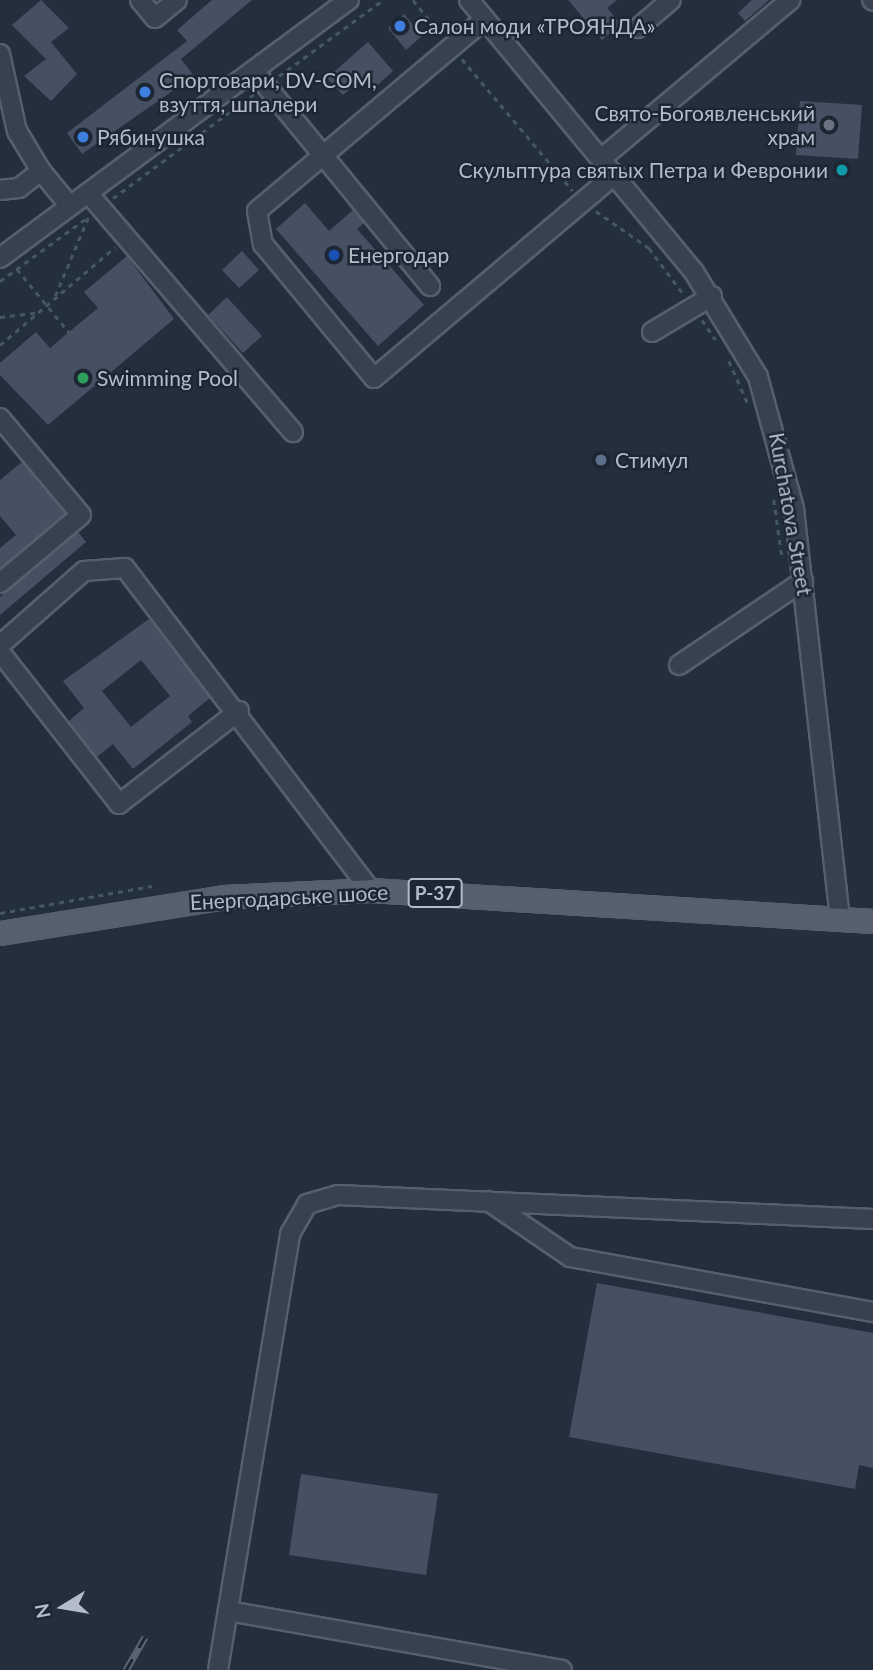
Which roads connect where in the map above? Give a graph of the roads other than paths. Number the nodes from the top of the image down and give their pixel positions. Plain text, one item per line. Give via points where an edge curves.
1 (140, 0) edge
2 (177, 0) edge
3 (349, 0) edge
4 (470, 0) edge
5 (671, 0) edge
6 (790, 0) edge
7 (485, 19) junction
8 (638, 28) dead end
9 (0, 54) edge
10 (260, 78) junction
11 (323, 155) junction
12 (602, 158) junction
13 (41, 172) junction
14 (614, 174) junction
15 (0, 190) edge
16 (88, 193) junction
17 (70, 206) junction
18 (0, 258) edge
19 (430, 286) dead end
20 (712, 296) junction
21 (652, 332) dead end
22 (0, 418) edge
23 (293, 432) dead end
24 (803, 581) junction
25 (0, 583) edge
26 (0, 645) edge
27 (0, 652) edge
28 (679, 665) dead end
29 (239, 711) junction
30 (370, 890) junction
31 (840, 919) junction
32 (873, 921) edge
33 (0, 933) edge
34 (488, 1201) junction
35 (873, 1219) edge
36 (873, 1312) edge
37 (228, 1611) junction
38 (218, 1670) edge
39 (562, 1670) edge

1 - 2 street via 155,18
3 - 10 street
4 - 7 street, Kurchatova Street
5 - 8 street
6 - 12 street
7 - 11 street
7 - 12 street, Kurchatova Street
9 - 13 street via 17,131
10 - 11 street
10 - 16 street
11 - 14 street via 257,211 263,244 374,378
11 - 19 street
12 - 14 street, Kurchatova Street
13 - 15 street via 19,188
13 - 17 street
14 - 20 street, Kurchatova Street
16 - 17 street
16 - 23 street
17 - 18 street
20 - 21 street
20 - 24 street, Kurchatova Street via 750,359 775,424
22 - 25 street via 81,515
24 - 28 street
24 - 31 street, Kurchatova Street
26 - 29 street via 84,571 125,568
27 - 29 street via 119,804
29 - 30 street
30 - 31 main road, Енергодарське шосе / Р-37
30 - 33 main road, Енергодарське шосе / Р-37 via 211,898
31 - 32 main road, Енергодарське шосе / Р-37
34 - 35 street
34 - 36 street via 570,1257
34 - 37 street via 338,1195 307,1204 289,1234
37 - 38 street
37 - 39 street

